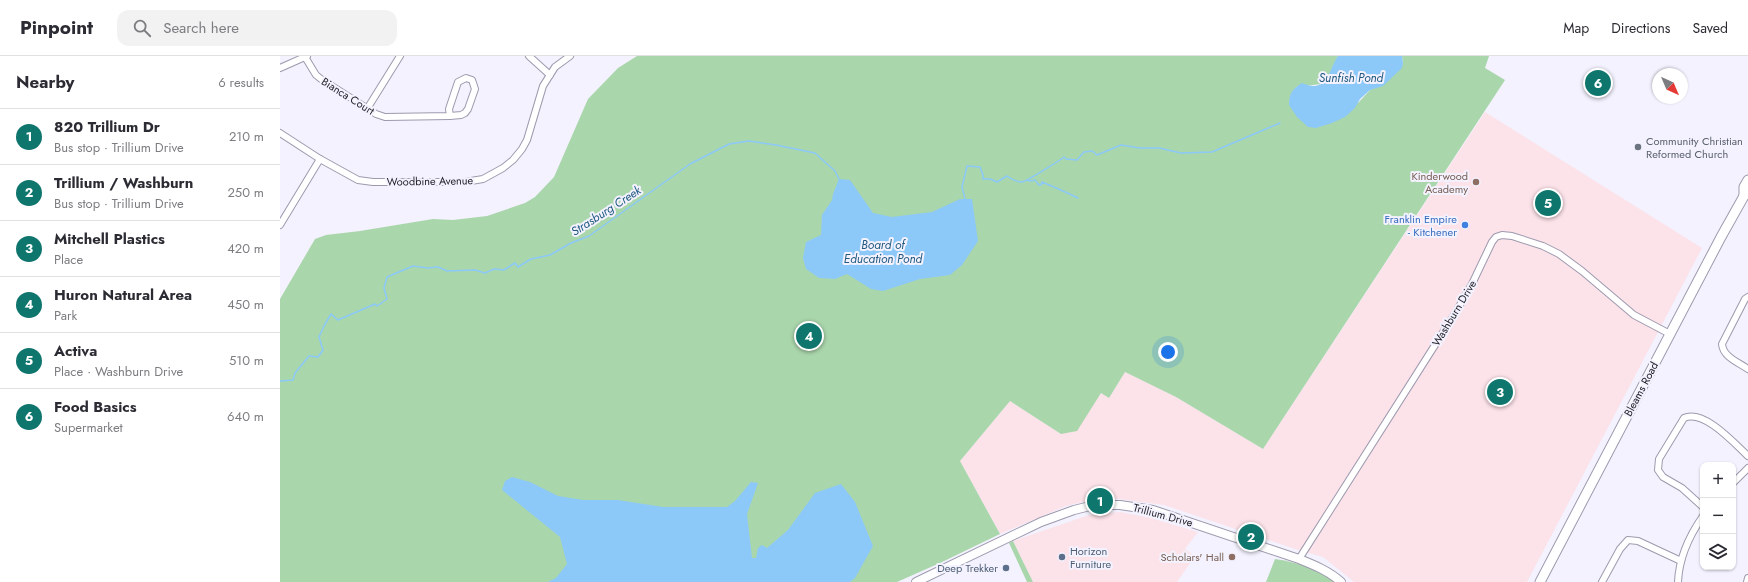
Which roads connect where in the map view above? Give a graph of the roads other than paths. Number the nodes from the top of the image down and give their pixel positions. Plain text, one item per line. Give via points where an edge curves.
1 (306, 56) edge
2 (400, 56) edge
3 (529, 56) edge
4 (570, 56) edge
5 (280, 68) edge
6 (550, 75) junction
7 (367, 109) junction
8 (450, 116) junction
9 (280, 133) edge
10 (320, 160) junction
11 (1748, 180) edge
12 (1746, 195) edge
13 (280, 225) edge
14 (1748, 297) edge
15 (1670, 334) junction
16 (1748, 369) edge
17 (1748, 456) edge
18 (1748, 468) edge
19 (1736, 480) edge
20 (1700, 504) edge
21 (1700, 521) edge
22 (1299, 559) junction
23 (1681, 561) junction
24 (1748, 578) edge
25 (916, 582) edge
26 (1341, 582) edge
27 (1540, 582) edge
28 (1602, 582) edge
29 (1678, 582) edge
30 (1747, 582) edge

1 - 5 street
1 - 7 street, Bianca Court via 318,77
2 - 7 street
3 - 6 street
4 - 6 street, Woodbine Avenue
6 - 10 street, Woodbine Avenue via 543,86 522,150 503,168 483,179 465,182 367,182 350,177
7 - 8 street, Bianca Court via 385,117
8 - 8 street, Bianca Court via 461,115 468,109 475,88 472,80 466,78 458,82 449,109
9 - 10 street, Woodbine Avenue
10 - 13 street
11 - 12 main road, Bleams Road via 1744,187
12 - 15 main road, Bleams Road
14 - 16 street via 1722,344 1727,355
15 - 22 street, Washburn Drive via 1634,315 1560,254 1512,236 1496,237 1456,312
15 - 27 main road, Bleams Road
17 - 20 street via 1720,430 1704,420 1692,416 1684,418 1659,459 1658,470
18 - 19 street
21 - 23 street via 1685,547
22 - 25 street, Trillium Drive via 1153,510 1120,505 1094,506 1041,522
22 - 26 street, Trillium Drive via 1334,575
23 - 28 street via 1638,541 1628,540 1620,549
23 - 29 street
24 - 30 street

